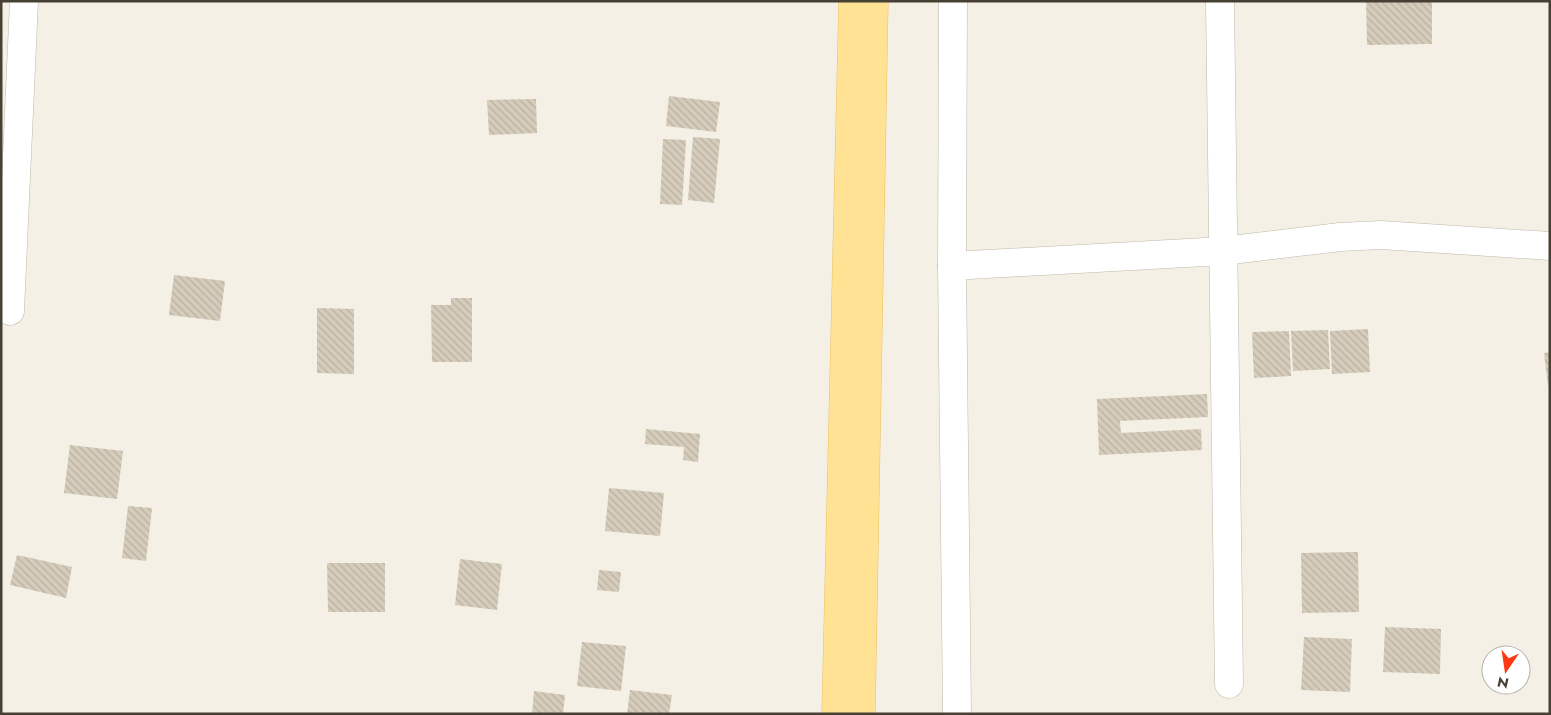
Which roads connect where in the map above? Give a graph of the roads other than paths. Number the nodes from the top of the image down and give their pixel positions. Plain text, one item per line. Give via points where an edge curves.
1 (24, 1) edge
2 (853, 1) edge
3 (874, 1) edge
4 (953, 1) edge
5 (1220, 1) edge
6 (1550, 246) edge
7 (1223, 251) junction
8 (952, 266) junction
9 (10, 311) dead end
10 (1230, 684) dead end
11 (836, 714) edge
12 (861, 714) edge
13 (957, 714) edge

1 - 9 street
2 - 11 main road
3 - 12 main road
4 - 8 street
5 - 7 street
6 - 7 street via 1381,235
7 - 8 street
7 - 10 street
8 - 13 street

